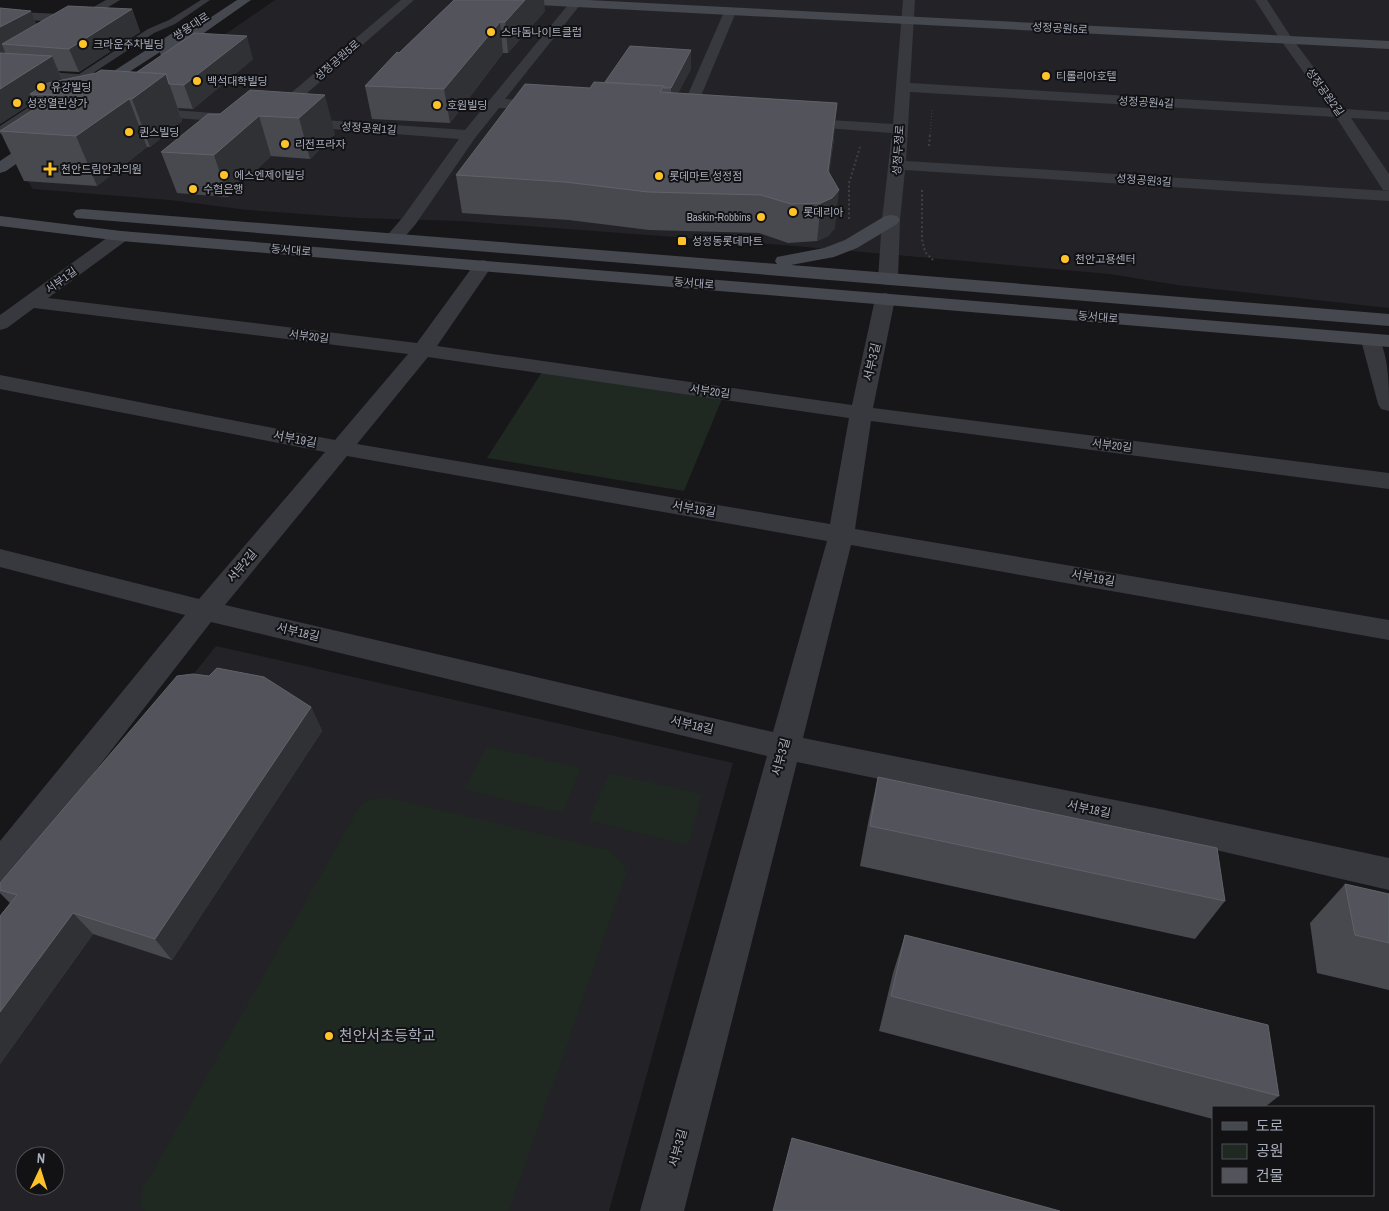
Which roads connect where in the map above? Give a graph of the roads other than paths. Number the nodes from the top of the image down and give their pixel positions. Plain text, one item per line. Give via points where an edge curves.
1 (114, 0) edge
2 (206, 0) edge
3 (232, 0) edge
4 (245, 0) edge
5 (408, 0) edge
6 (519, 0) edge
7 (909, 0) edge
8 (1261, 0) edge
9 (577, 1) edge
10 (730, 12) junction
11 (0, 15) edge
12 (81, 19) junction
13 (906, 21) junction
14 (57, 33) edge
15 (1286, 40) junction
16 (1389, 45) edge
17 (3, 68) edge
18 (82, 78) junction
19 (108, 80) junction
20 (902, 88) junction
21 (75, 101) edge
22 (97, 103) edge
23 (495, 103) junction
24 (562, 107) edge
25 (124, 110) edge
26 (667, 113) edge
27 (1341, 114) junction
28 (686, 115) junction
29 (705, 116) edge
30 (1389, 116) edge
31 (267, 120) junction
32 (788, 121) edge
33 (43, 122) edge
34 (900, 129) junction
35 (57, 130) edge
36 (0, 131) edge
37 (469, 135) junction
38 (2, 159) edge
39 (898, 165) junction
40 (1389, 186) edge
41 (1389, 196) edge
42 (12, 207) edge
43 (891, 220) junction
44 (0, 222) edge
45 (121, 236) junction
46 (394, 238) junction
47 (483, 266) junction
48 (753, 267) junction
49 (886, 289) junction
50 (32, 302) junction
51 (1389, 320) edge
52 (0, 324) edge
53 (1380, 340) edge
54 (423, 350) junction
55 (0, 382) edge
56 (1389, 404) edge
57 (860, 413) junction
58 (341, 448) junction
59 (1389, 481) edge
60 (841, 535) junction
61 (0, 558) edge
62 (205, 610) junction
63 (1389, 630) edge
64 (784, 747) junction
65 (5, 853) edge
66 (1389, 874) edge
67 (662, 1211) edge

1 - 12 street
2 - 18 lane via 109,57
3 - 19 main road, 쌍용대로
4 - 22 main road, 쌍용대로
5 - 31 street, 성정공원5로
6 - 9 main road, 성정공원5로
7 - 13 street, 성정두정로
8 - 15 street, 성정공원2길
9 - 10 main road, 성정공원5로
9 - 23 street
10 - 13 main road, 성정공원5로
10 - 28 street
11 - 12 street
12 - 14 street
13 - 15 main road, 성정공원5로
13 - 20 street, 성정두정로
15 - 16 main road, 성정공원5로
15 - 27 street, 성정공원2길
17 - 18 street
18 - 19 street
18 - 36 lane
19 - 21 main road, 쌍용대로
20 - 27 street, 성정공원4길
20 - 34 street, 성정두정로
23 - 24 street
23 - 37 street
25 - 31 street, 성정공원1길
26 - 28 street
27 - 30 street, 성정공원4길
27 - 40 street, 성정공원2길
28 - 29 street
31 - 37 street, 성정공원1길
32 - 34 street
33 - 38 main road
34 - 39 street, 성정두정로
35 - 38 main road
37 - 46 street
39 - 41 street, 성정공원3길
39 - 43 street, 성정두정로
42 - 46 main road, 동서대로
43 - 48 main road via 851,244 828,253
43 - 49 street, 성정두정로
44 - 45 main road, 동서대로
45 - 47 main road, 동서대로
45 - 50 street, 서부1길
46 - 48 main road, 동서대로
47 - 49 main road, 동서대로
47 - 54 street, 서부2길
48 - 49 main road, 동서대로
49 - 51 main road, 동서대로
49 - 53 main road, 동서대로
49 - 57 street, 서부3길
50 - 52 street, 서부1길
50 - 54 street, 서부20길
53 - 56 street
54 - 57 street, 서부20길
54 - 58 street, 서부2길
55 - 58 street, 서부19길
57 - 59 street, 서부20길
57 - 60 street, 서부3길
58 - 60 street, 서부19길
58 - 62 street, 서부2길
60 - 63 street, 서부19길
60 - 64 street, 서부3길
61 - 62 street, 서부18길
62 - 64 street, 서부18길
62 - 65 street, 서부2길
64 - 66 street, 서부18길 via 1160,823
64 - 67 street, 서부3길

